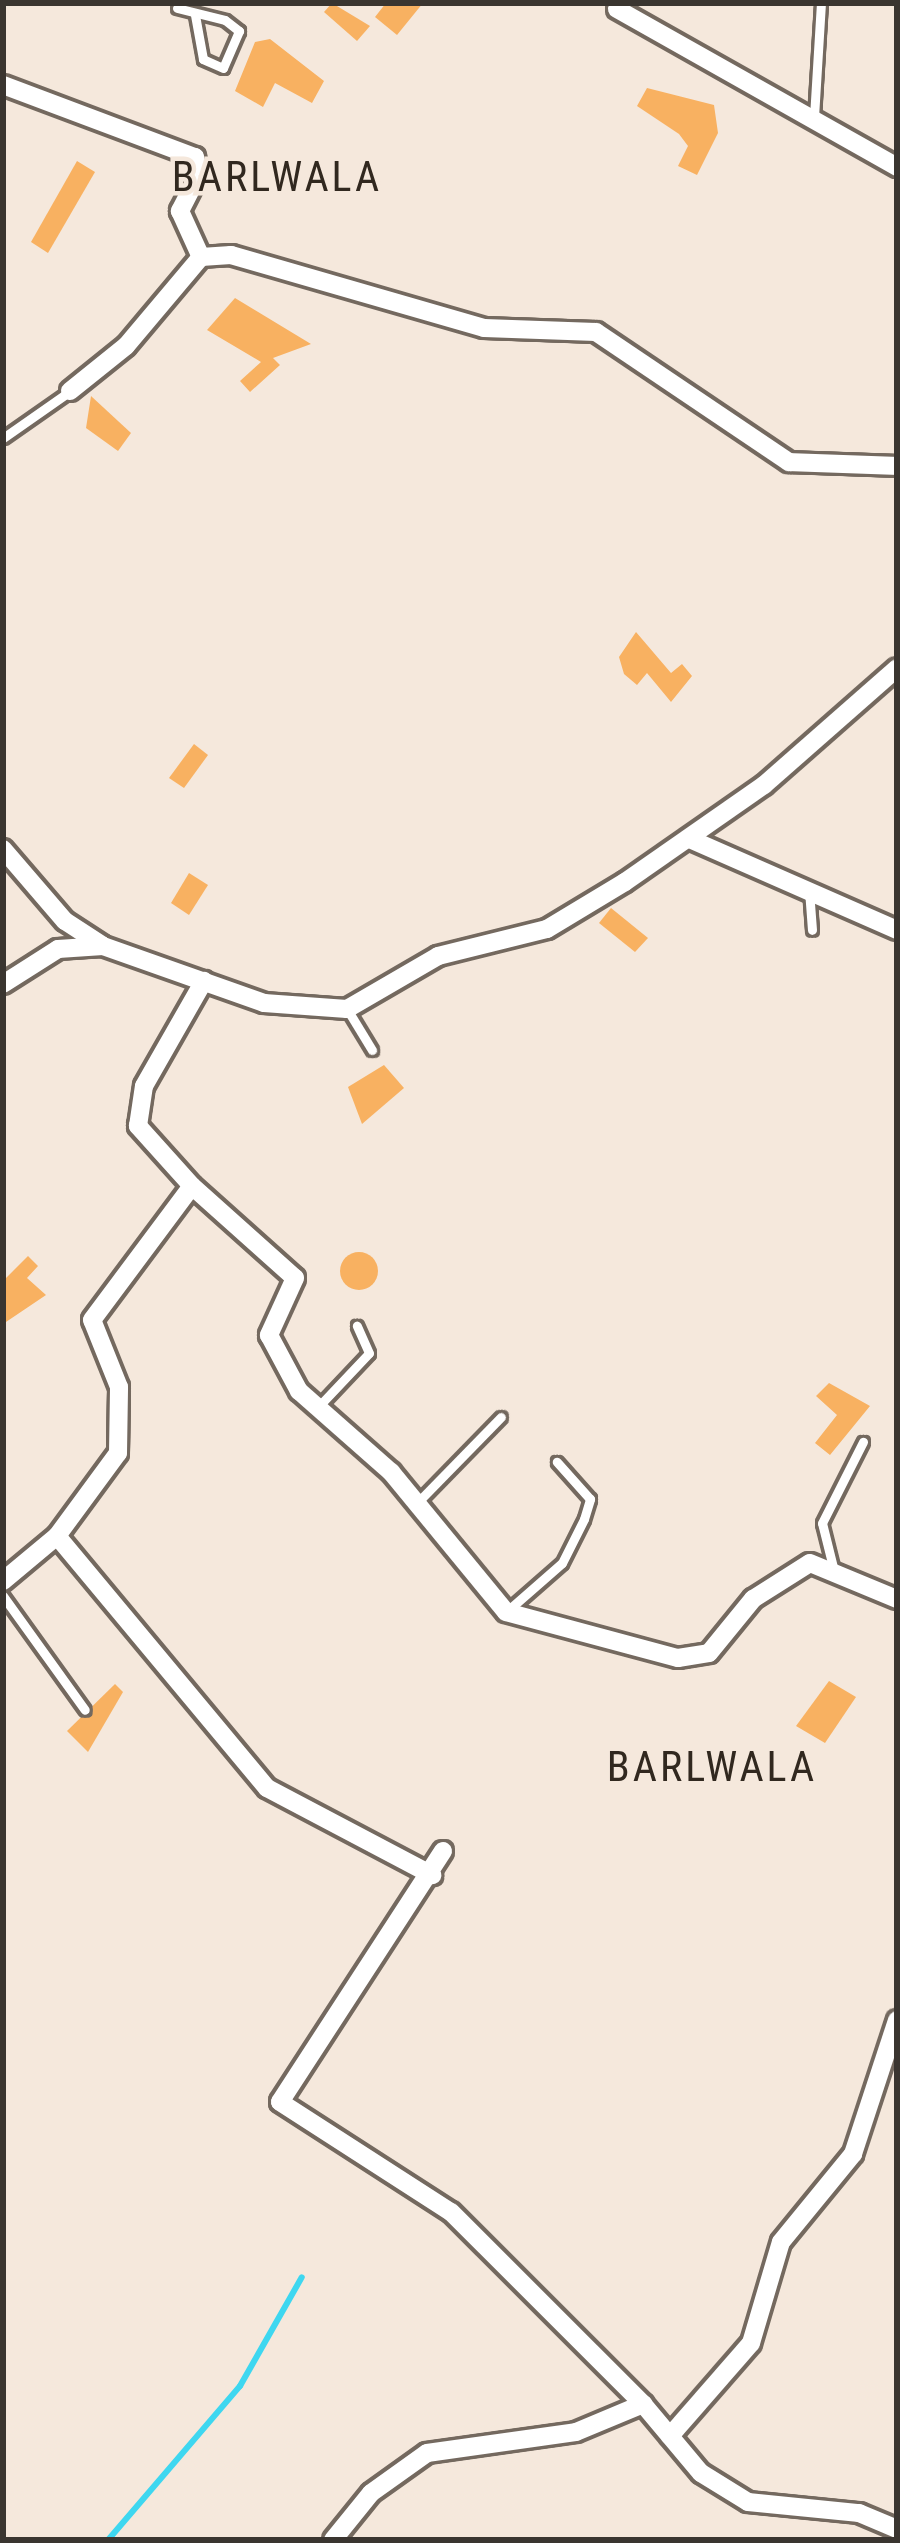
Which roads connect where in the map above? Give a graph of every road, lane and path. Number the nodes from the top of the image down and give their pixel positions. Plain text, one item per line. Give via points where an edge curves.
1 (820, 3) edge
2 (175, 5) edge
3 (617, 9) dead end
4 (195, 15) junction
5 (3, 85) edge
6 (814, 118) junction
7 (897, 167) edge
8 (201, 257) junction
9 (70, 391) joint
10 (3, 438) edge
11 (897, 466) edge
12 (897, 668) edge
13 (692, 840) junction
14 (3, 849) edge
15 (809, 890) junction
16 (897, 930) edge
17 (812, 931) dead end
18 (103, 946) junction
19 (204, 981) junction
20 (3, 985) edge
21 (346, 1010) junction
22 (372, 1050) dead end
23 (192, 1186) junction
24 (358, 1326) dead end
25 (314, 1411) junction
26 (501, 1417) dead end
27 (863, 1442) dead end
28 (557, 1462) dead end
29 (417, 1503) junction
30 (57, 1536) junction
31 (833, 1567) junction
32 (3, 1580) edge
33 (3, 1596) edge
34 (897, 1599) edge
35 (506, 1612) junction
36 (85, 1710) dead end
37 (443, 1851) dead end
38 (432, 1875) junction
39 (897, 2020) edge
40 (643, 2404) junction
41 (670, 2436) junction
42 (897, 2529) edge
43 (333, 2540) edge

1 - 6 lane
2 - 4 lane
3 - 6 street
4 - 4 lane via 239,31 223,68 202,59
5 - 8 street via 195,157 199,175 180,211
6 - 7 street
8 - 9 street via 126,346
8 - 11 street via 257,257 484,328 596,332 789,462
9 - 10 lane
12 - 13 street
13 - 15 street
13 - 21 street via 547,929 462,946
14 - 18 street via 64,921
15 - 16 street
15 - 17 lane
18 - 19 street
18 - 20 street via 58,949
19 - 21 street via 263,1003
19 - 23 street via 144,1086 138,1126
21 - 22 lane
23 - 25 street via 295,1278 268,1335
23 - 30 street via 94,1311 123,1411 118,1453
24 - 25 lane via 369,1353
25 - 29 street
26 - 29 lane
27 - 31 lane via 822,1523
28 - 35 lane via 590,1499 584,1519 562,1563
29 - 35 street
30 - 32 street
30 - 38 street via 267,1788
31 - 34 street
31 - 35 street via 784,1574 698,1658 653,1658
33 - 36 lane
37 - 38 street
38 - 40 street via 280,2102 451,2212
39 - 41 street via 853,2154 781,2242 751,2343
40 - 41 street
40 - 43 street via 576,2432 428,2453 371,2493
41 - 42 street via 748,2502 860,2513

